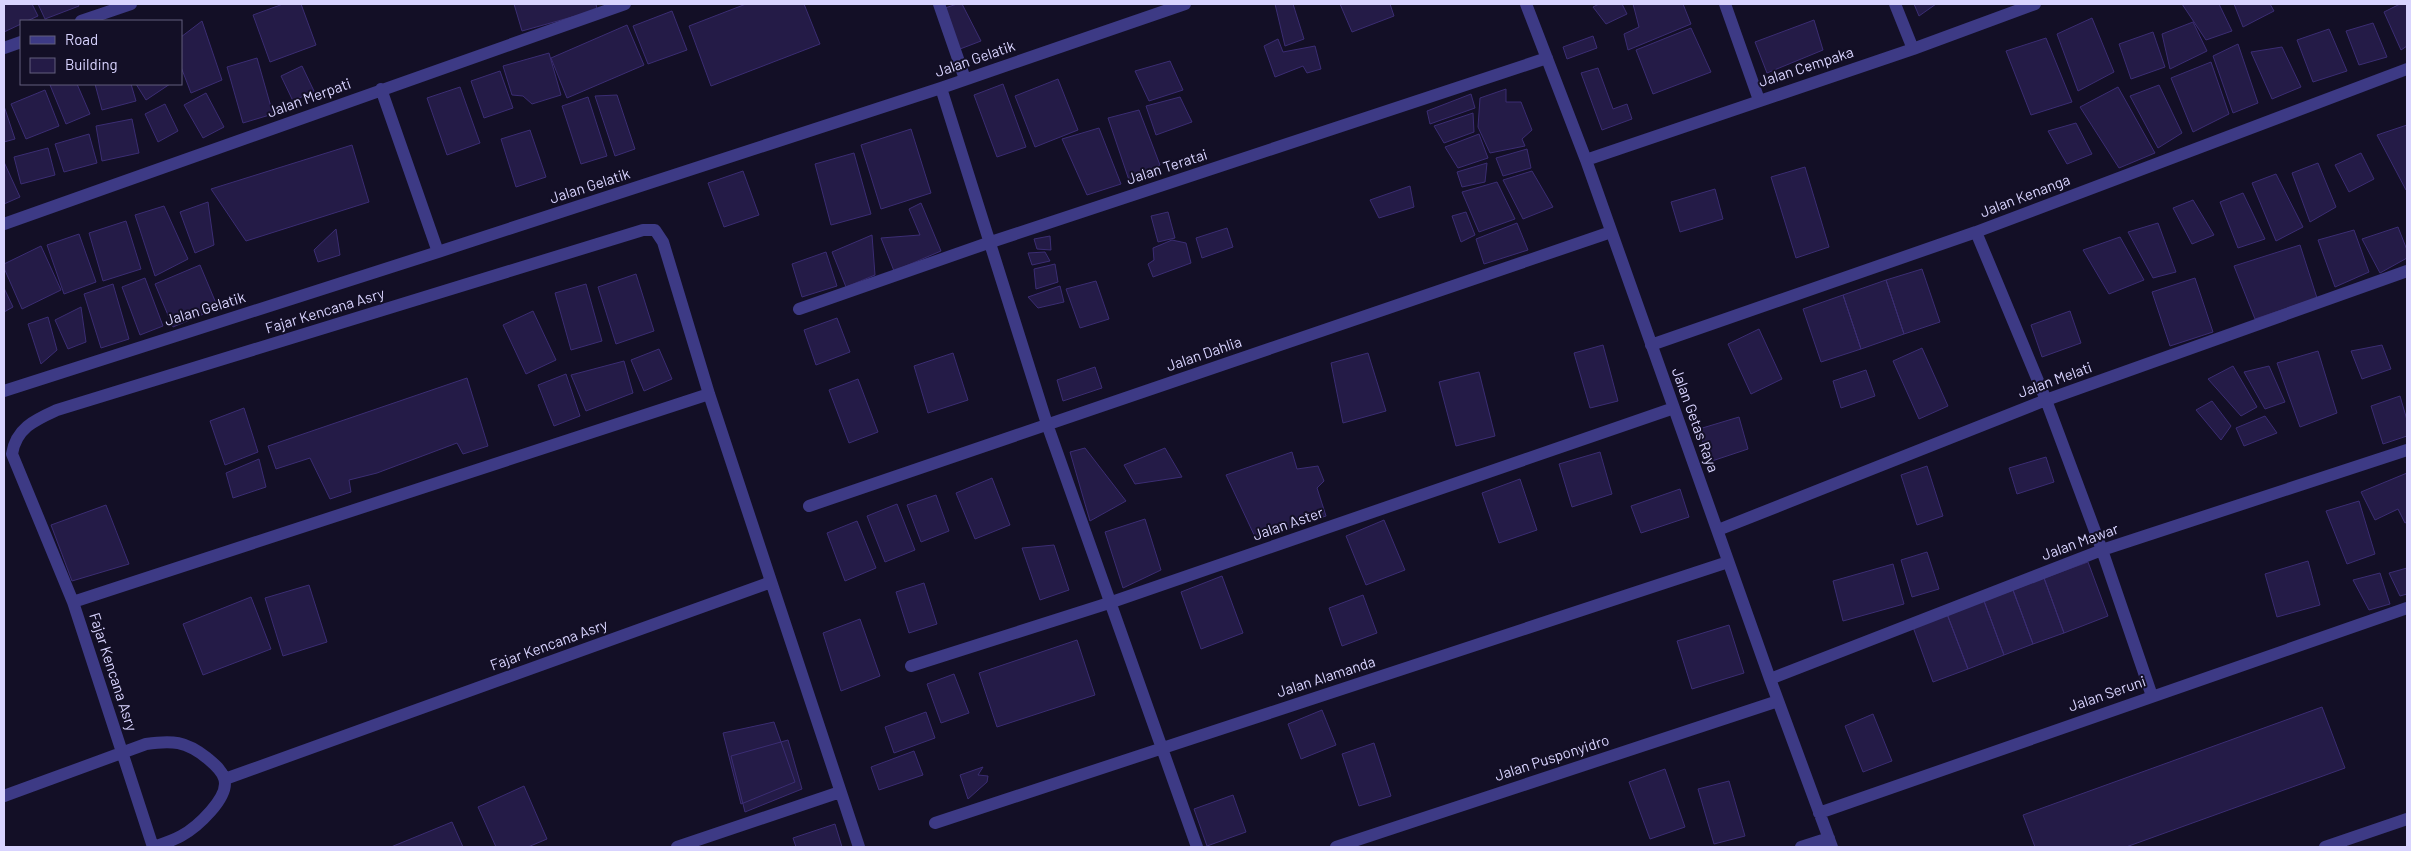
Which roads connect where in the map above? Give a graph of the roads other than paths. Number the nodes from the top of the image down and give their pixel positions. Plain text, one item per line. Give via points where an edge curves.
1 (131, 4) edge
2 (625, 4) edge
3 (939, 4) edge
4 (1185, 4) edge
5 (1526, 4) edge
6 (1725, 4) edge
7 (1895, 4) edge
8 (2035, 4) edge
9 (84, 20) edge
10 (20, 42) edge
11 (4, 48) edge
12 (1912, 49) junction
13 (1546, 58) junction
14 (2407, 69) edge
15 (965, 79) junction
16 (941, 88) junction
17 (381, 89) junction
18 (1759, 100) junction
19 (1586, 160) junction
20 (4, 224) edge
21 (1610, 232) junction
22 (1976, 232) junction
23 (988, 243) junction
24 (438, 252) junction
25 (2407, 271) edge
26 (799, 309) dead end
27 (1650, 345) junction
28 (4, 391) edge
29 (709, 394) junction
30 (2046, 400) junction
31 (1674, 408) junction
32 (1047, 424) junction
33 (2407, 450) edge
34 (809, 506) dead end
35 (1718, 530) junction
36 (2102, 550) junction
37 (1728, 562) junction
38 (770, 582) junction
39 (73, 602) junction
40 (1109, 603) junction
41 (2407, 608) edge
42 (910, 666) dead end
43 (1770, 679) junction
44 (2152, 696) junction
45 (1778, 701) junction
46 (1162, 748) junction
47 (121, 752) junction
48 (225, 779) junction
49 (840, 792) junction
50 (4, 796) edge
51 (1819, 813) junction
52 (2407, 819) edge
53 (935, 823) dead end
54 (1830, 843) edge
55 (153, 847) edge
56 (677, 847) edge
57 (859, 847) edge
58 (1197, 847) edge
59 (1336, 847) edge
60 (1801, 847) edge
61 (2325, 847) edge

1 - 9 street
2 - 17 street, Jalan Merpati
3 - 15 street
4 - 15 street, Jalan Gelatik
5 - 13 street, Jalan Getas Raya
6 - 18 street
7 - 12 street
8 - 12 street, Jalan Cempaka
10 - 11 street
12 - 18 street, Jalan Cempaka
13 - 19 street, Jalan Getas Raya
13 - 23 street, Jalan Teratai
14 - 22 street, Jalan Kenanga
15 - 16 street, Jalan Gelatik
16 - 23 street
16 - 24 street, Jalan Gelatik
17 - 20 street, Jalan Merpati
17 - 24 street
18 - 19 street, Jalan Cempaka
19 - 21 street, Jalan Getas Raya
21 - 27 street, Jalan Getas Raya
21 - 32 street, Jalan Dahlia
22 - 27 street, Jalan Kenanga
22 - 30 street
23 - 26 street, Jalan Teratai
23 - 32 street
24 - 28 street, Jalan Gelatik
25 - 30 street, Jalan Melati
27 - 31 street, Jalan Getas Raya
29 - 38 street, Fajar Kencana Asry
29 - 39 street, Fajar Kencana Asry
29 - 39 street, Fajar Kencana Asry via 663,242 655,230 643,230 57,410 29,424 16,438 12,454
30 - 35 street, Jalan Melati
30 - 36 street
31 - 35 street, Jalan Getas Raya
31 - 40 street, Jalan Aster
32 - 34 street, Jalan Dahlia
32 - 40 street
33 - 36 street, Jalan Mawar
35 - 37 street, Jalan Getas Raya
36 - 43 street, Jalan Mawar
36 - 44 street
37 - 43 street, Jalan Getas Raya
37 - 46 street, Jalan Alamanda
38 - 48 street, Fajar Kencana Asry
38 - 49 street, Fajar Kencana Asry
39 - 47 street, Fajar Kencana Asry
40 - 42 street, Jalan Aster
40 - 46 street
41 - 44 street, Jalan Seruni
43 - 45 street, Jalan Getas Raya
44 - 51 street, Jalan Seruni
45 - 51 street, Jalan Getas Raya
45 - 59 street, Jalan Pusponyidro
46 - 53 street, Jalan Alamanda
46 - 58 street
47 - 48 street, Fajar Kencana Asry via 169,740 187,745 204,756 218,767
47 - 50 street, Fajar Kencana Asry
47 - 55 street, Fajar Kencana Asry
48 - 55 street, Fajar Kencana Asry via 223,795 196,826
49 - 56 street
49 - 57 street, Fajar Kencana Asry
51 - 54 street, Jalan Getas Raya
52 - 61 street
54 - 60 street

